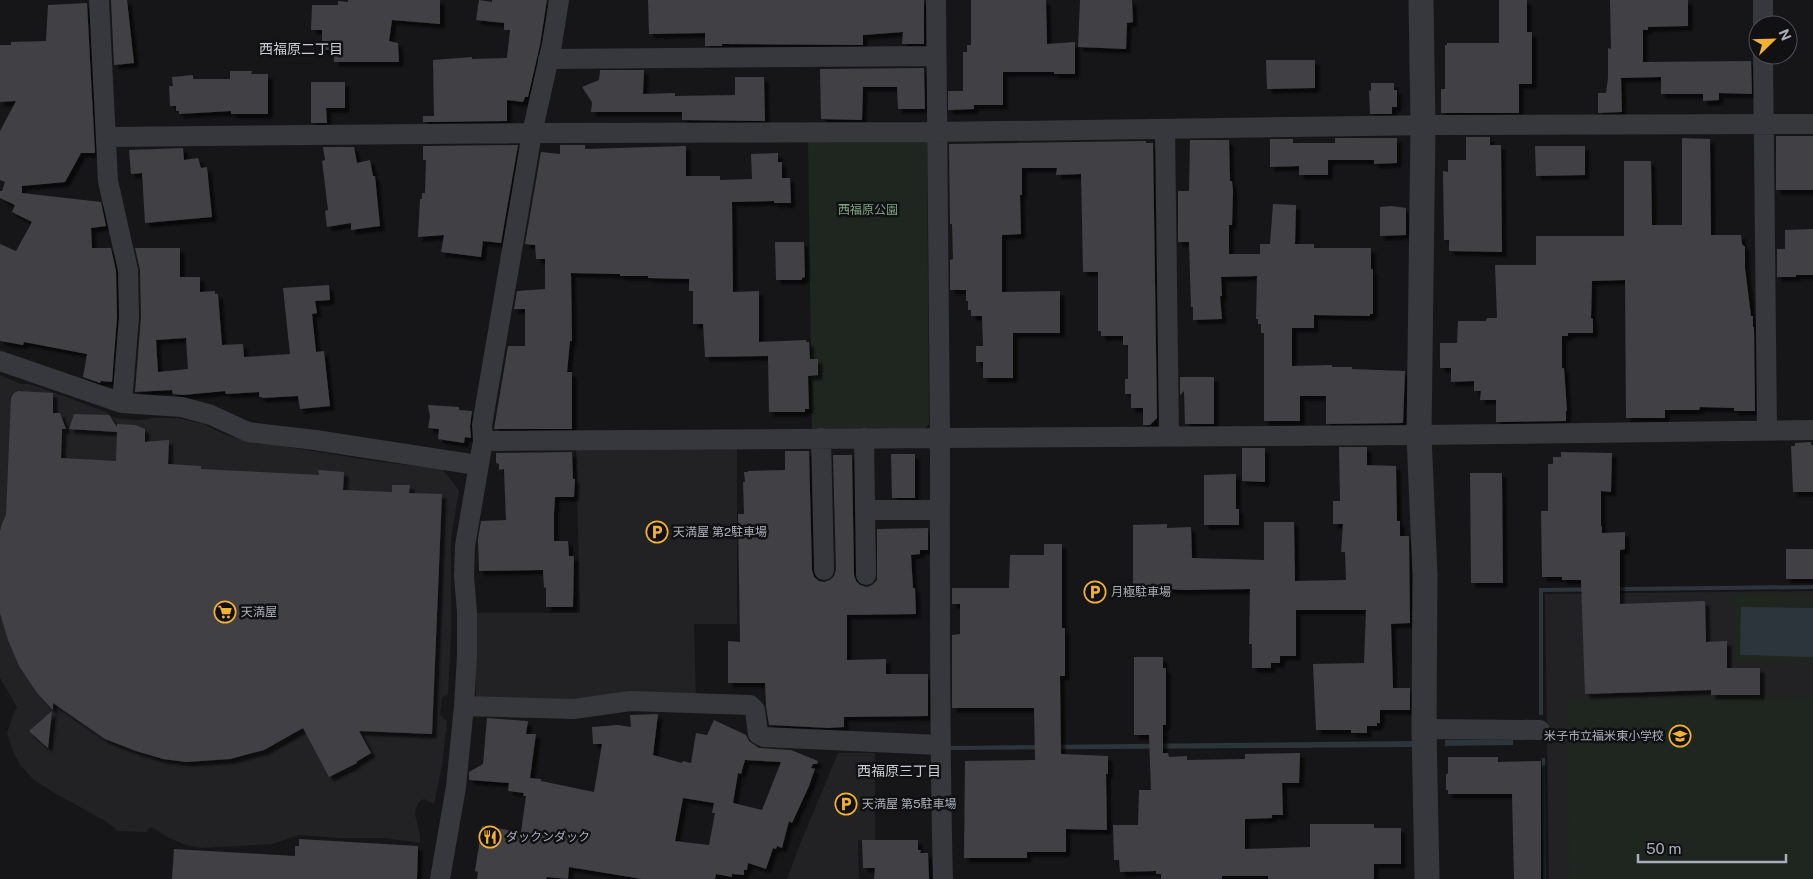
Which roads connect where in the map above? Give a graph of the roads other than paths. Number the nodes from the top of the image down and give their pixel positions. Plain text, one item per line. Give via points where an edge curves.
1 (99, 0) edge
2 (559, 0) edge
3 (936, 0) edge
4 (1421, 0) edge
5 (1762, 0) edge
6 (1763, 15) edge
7 (936, 56) junction
8 (548, 60) junction
9 (1763, 65) edge
10 (1813, 124) edge
11 (1763, 125) junction
12 (1423, 126) junction
13 (1165, 129) junction
14 (936, 132) junction
15 (532, 133) junction
16 (106, 137) junction
17 (0, 361) edge
18 (122, 403) junction
19 (1768, 430) junction
20 (1813, 430) edge
21 (1419, 435) junction
22 (1169, 436) junction
23 (821, 438) junction
24 (864, 438) junction
25 (940, 438) junction
26 (483, 441) junction
27 (477, 465) junction
28 (865, 510) junction
29 (939, 510) junction
30 (824, 570) dead end
31 (866, 575) dead end
32 (464, 706) junction
33 (1424, 729) junction
34 (1540, 730) dead end
35 (940, 745) junction
36 (440, 879) edge
37 (943, 879) edge
38 (1427, 879) edge

1 - 16 street
2 - 8 street
3 - 7 street
4 - 12 street
5 - 6 street
7 - 8 street
7 - 14 street
8 - 15 street
9 - 11 street
10 - 11 street
11 - 12 street
11 - 19 street
12 - 13 street
12 - 21 street
13 - 14 street
13 - 22 street
14 - 15 street
14 - 25 street
15 - 16 street
15 - 26 street via 482,425
16 - 18 street via 108,181 128,270 129,317
17 - 18 street
18 - 27 street via 182,407 211,415 248,432
19 - 20 street
19 - 21 street
21 - 22 street
21 - 33 street via 1425,575
22 - 25 street
23 - 24 street
23 - 26 street
23 - 30 street
24 - 25 street
24 - 28 street
25 - 29 street
26 - 27 street
27 - 32 street via 465,546 467,656
28 - 29 street
28 - 31 street
29 - 35 street
32 - 35 street via 574,709 630,701 750,705 754,710 758,734 764,737
32 - 36 street via 456,787
33 - 34 street
33 - 38 street
35 - 37 street

